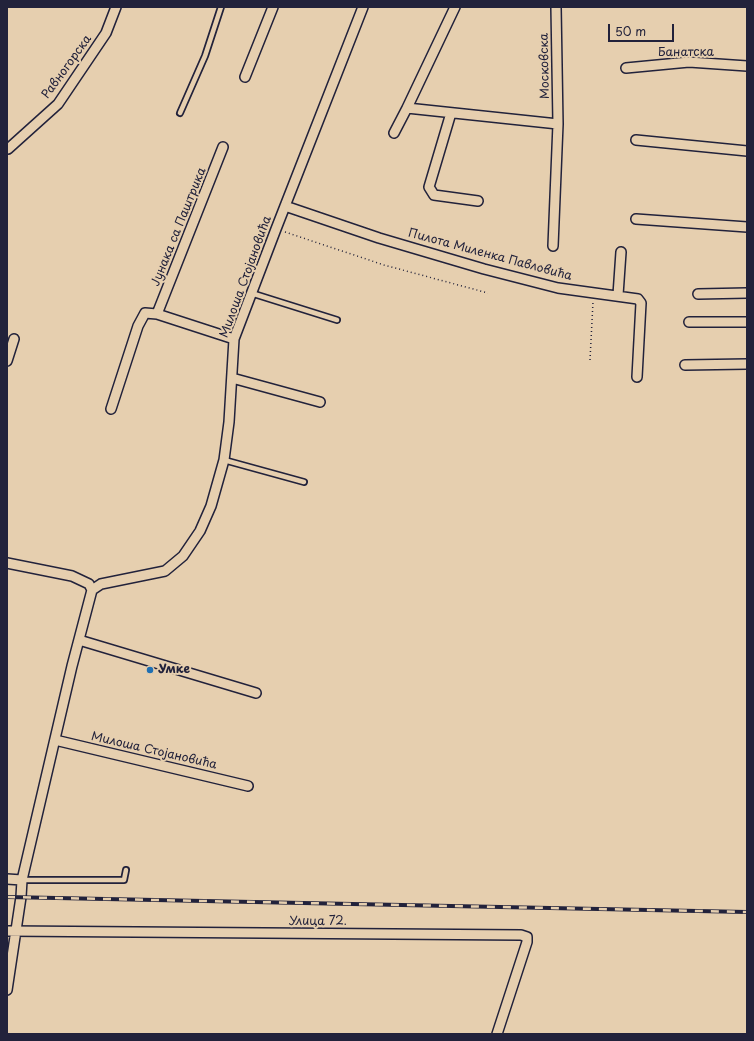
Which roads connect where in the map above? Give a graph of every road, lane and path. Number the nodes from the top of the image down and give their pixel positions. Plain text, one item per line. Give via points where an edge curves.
1 (116, 7) edge
2 (221, 7) edge
3 (273, 7) edge
4 (363, 7) edge
5 (455, 7) edge
6 (556, 7) edge
7 (747, 66) edge
8 (626, 68) dead end
9 (245, 78) dead end
10 (407, 108) junction
11 (180, 113) dead end
12 (450, 113) junction
13 (558, 124) junction
14 (394, 133) dead end
15 (636, 140) dead end
16 (223, 147) dead end
17 (8, 149) dead end
18 (747, 151) edge
19 (478, 201) dead end
20 (285, 206) junction
21 (636, 220) dead end
22 (747, 227) edge
23 (276, 229) junction
24 (553, 246) dead end
25 (621, 252) dead end
26 (594, 292) junction
27 (251, 293) junction
28 (488, 293) dead end
29 (747, 293) edge
30 (698, 294) dead end
31 (618, 295) junction
32 (157, 314) junction
33 (337, 320) dead end
34 (689, 322) dead end
35 (747, 322) edge
36 (14, 339) dead end
37 (234, 339) junction
38 (590, 360) dead end
39 (7, 361) edge
40 (747, 364) edge
41 (685, 365) dead end
42 (637, 377) dead end
43 (232, 378) junction
44 (320, 402) dead end
45 (111, 409) dead end
46 (224, 460) junction
47 (304, 482) dead end
48 (7, 563) edge
49 (92, 590) junction
50 (79, 640) junction
51 (256, 692) dead end
52 (55, 740) junction
53 (248, 786) dead end
54 (126, 870) dead end
55 (7, 879) edge
56 (22, 880) junction
57 (11, 931) edge
58 (7, 990) edge
59 (497, 1034) edge

1 - 17 street, Равногорска via 106,33 58,104
2 - 11 lane via 205,56
3 - 9 street
4 - 20 street, Милоша Стојановића
5 - 10 street
6 - 13 street, Московска
7 - 8 street, Банатска via 688,62
10 - 12 street
10 - 14 street
12 - 13 street
12 - 19 street via 429,187 434,195
13 - 24 street, Московска
15 - 18 street
16 - 32 street, Јунака са Паштрика
20 - 23 street, Милоша Стојановића
20 - 26 street, Пилота Миленка Павловића via 379,238 484,269 558,288
21 - 22 street
23 - 27 street, Милоша Стојановића
23 - 28 path via 384,265
25 - 31 street
26 - 31 street, Пилота Миленка Павловића
26 - 38 path
27 - 33 lane
27 - 37 street, Милоша Стојановића
29 - 30 street
31 - 42 street, Пилота Миленка Павловића via 638,298 641,303
32 - 37 street
32 - 45 street via 145,313 138,326
34 - 35 street
36 - 39 street
37 - 43 street, Милоша Стојановића
40 - 41 street
43 - 44 street
43 - 46 street, Милоша Стојановића
46 - 47 lane
46 - 49 street, Милоша Стојановића via 212,506 200,531 183,556 165,571 101,584
48 - 49 street via 72,576 89,584
49 - 50 street
50 - 51 street
50 - 52 street
52 - 53 street, Милоша Стојановића
52 - 56 street
54 - 56 lane via 124,880
55 - 56 street
56 - 57 street via 21,897
57 - 58 street
57 - 59 street, Улица 72. via 521,935 527,937 527,942

